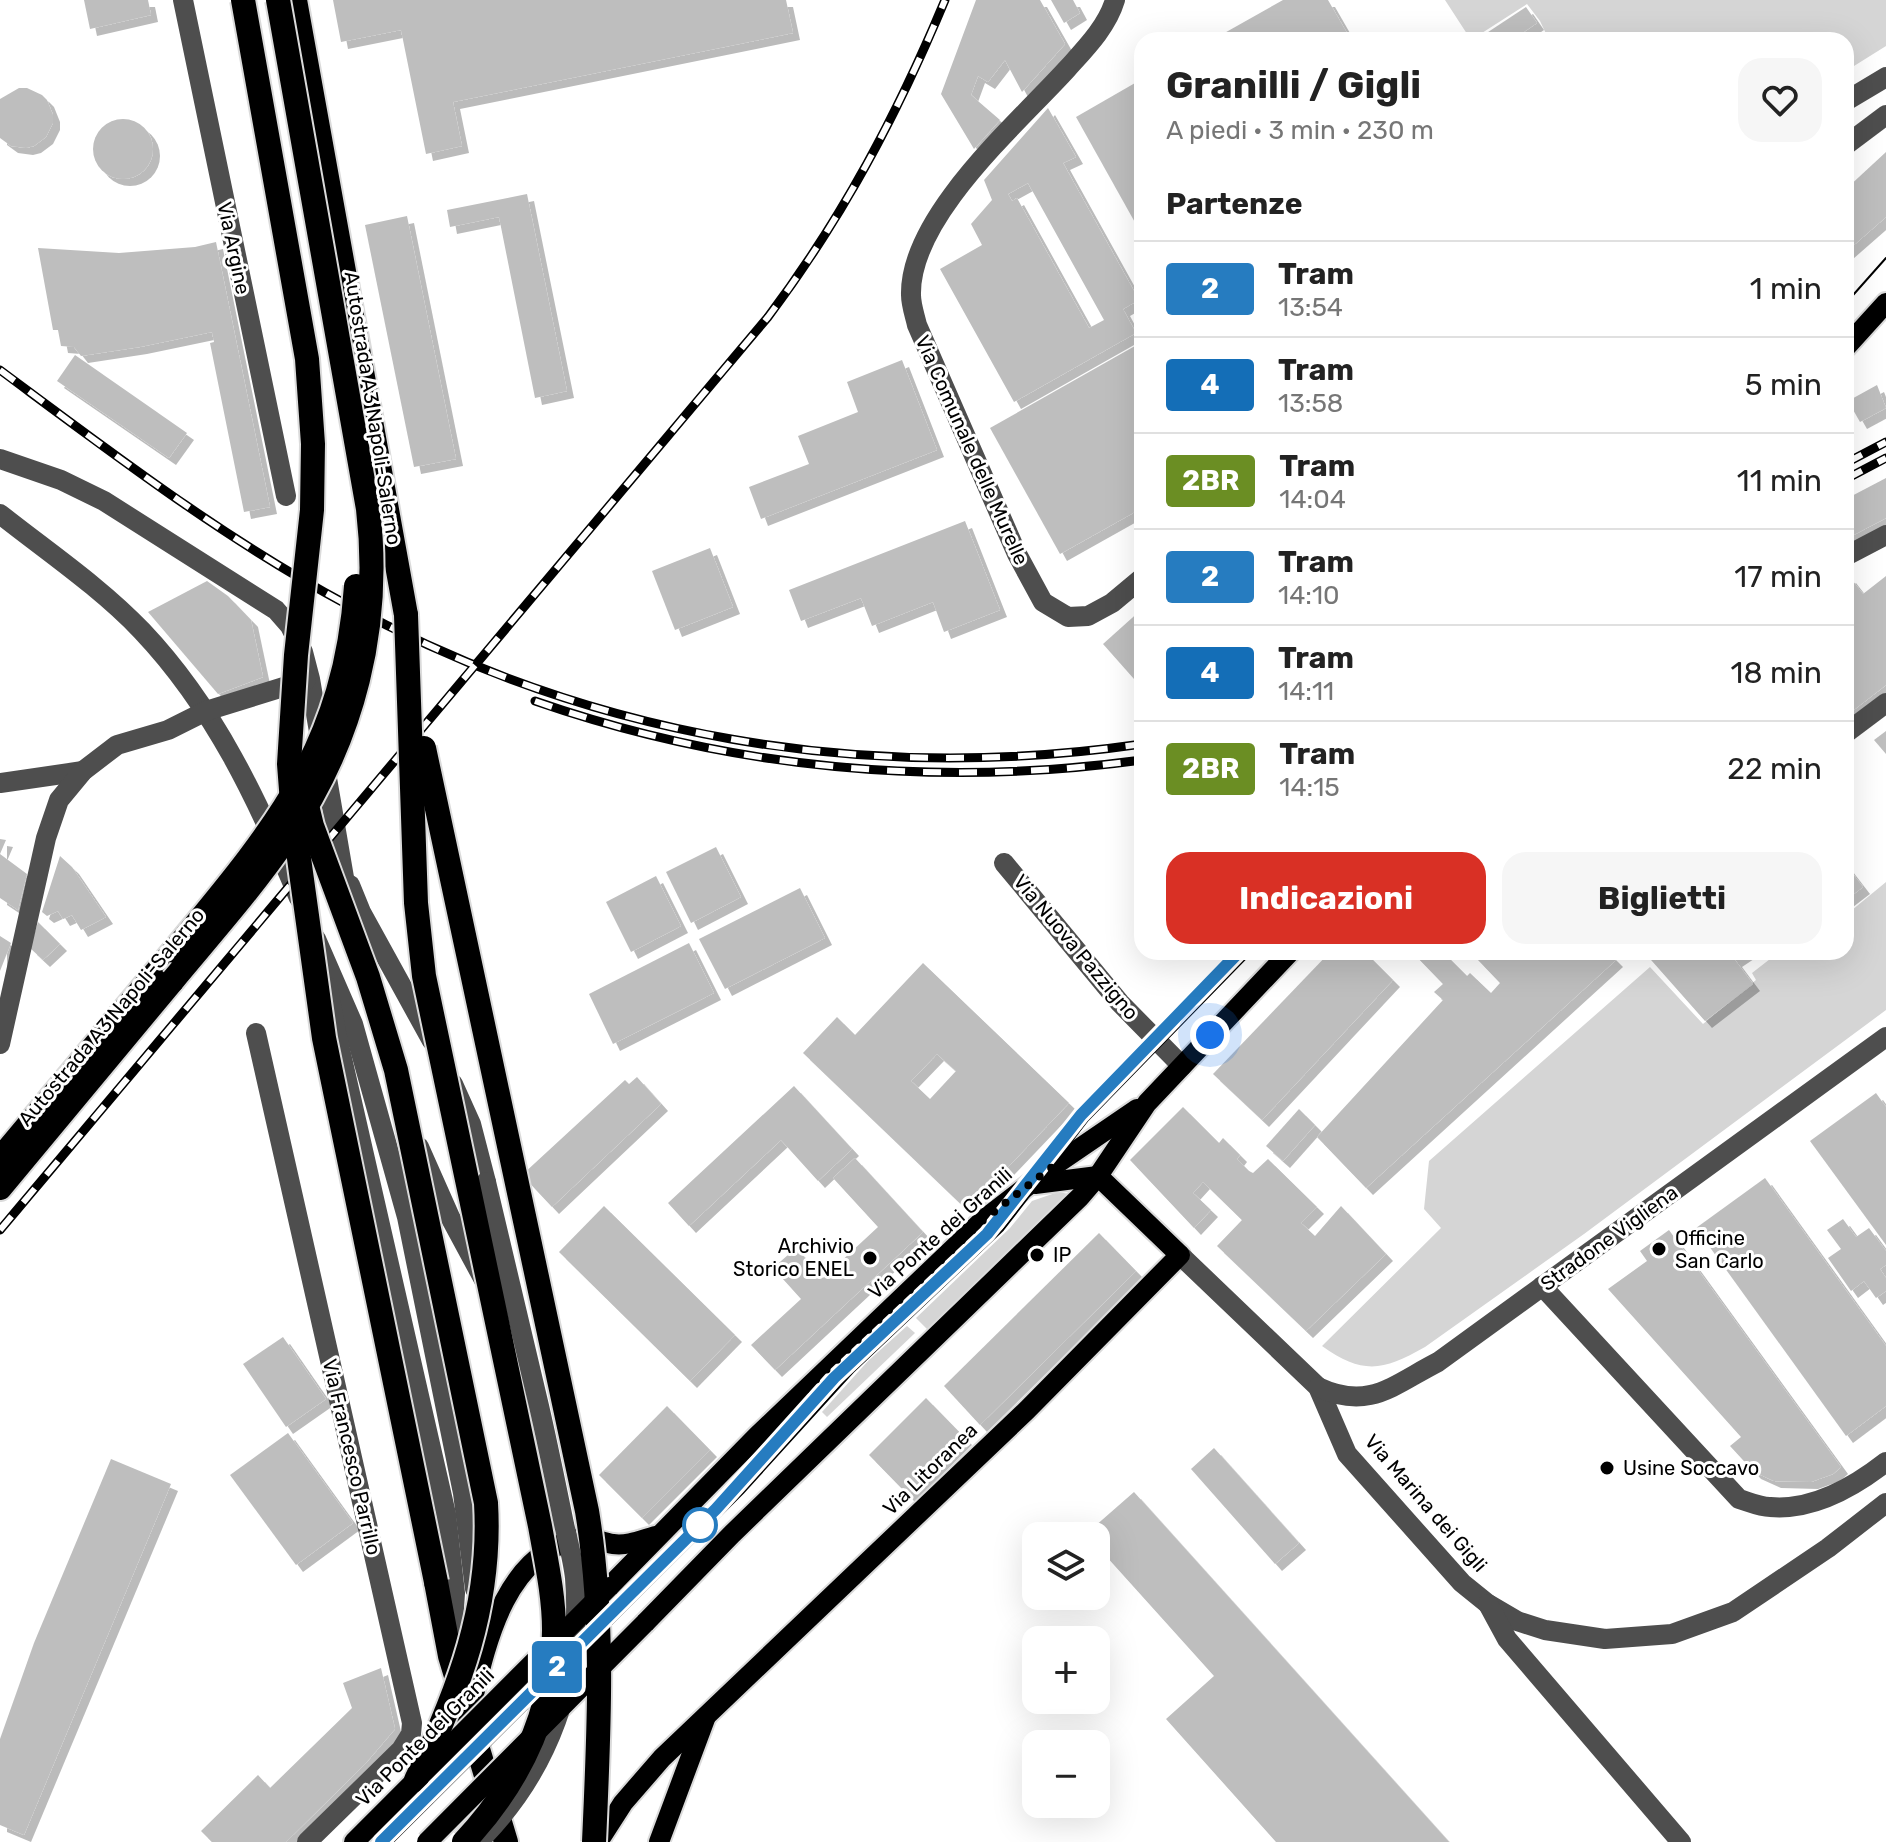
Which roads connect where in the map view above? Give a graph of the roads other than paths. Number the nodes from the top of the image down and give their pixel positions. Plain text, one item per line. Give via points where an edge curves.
1 (183, 0) edge
2 (243, 0) edge
3 (263, 0) edge
4 (278, 0) edge
5 (295, 0) edge
6 (1115, 0) edge
7 (1886, 77) edge
8 (1854, 96) edge
9 (1886, 115) edge
10 (1854, 139) edge
11 (1886, 303) edge
12 (1854, 338) edge
13 (0, 459) edge
14 (286, 496) dead end
15 (0, 514) edge
16 (1886, 535) edge
17 (1854, 552) edge
18 (1134, 585) edge
19 (406, 615) junction
20 (310, 679) junction
21 (293, 699) junction
22 (1886, 703) edge
23 (206, 711) junction
24 (1854, 727) edge
25 (83, 771) junction
26 (0, 783) edge
27 (341, 863) junction
28 (1004, 863) dead end
29 (324, 959) junction
30 (1282, 960) edge
31 (256, 1033) dead end
32 (1886, 1037) edge
33 (0, 1044) edge
34 (1182, 1066) junction
35 (1144, 1104) junction
36 (0, 1159) edge
37 (1098, 1176) junction
38 (1027, 1186) junction
39 (0, 1188) edge
40 (1180, 1255) junction
41 (1542, 1286) junction
42 (1318, 1387) junction
43 (1886, 1462) edge
44 (1886, 1503) edge
45 (659, 1535) junction
46 (584, 1538) junction
47 (575, 1576) junction
48 (1488, 1604) junction
49 (477, 1617) junction
50 (600, 1632) junction
51 (450, 1656) junction
52 (708, 1712) junction
53 (469, 1716) junction
54 (416, 1780) junction
55 (307, 1842) edge
56 (354, 1842) edge
57 (427, 1842) edge
58 (464, 1842) edge
59 (478, 1842) edge
60 (506, 1842) edge
61 (596, 1842) edge
62 (659, 1842) edge
63 (1681, 1842) edge

1 - 14 street, Via Argine
2 - 21 highway, bridge via 310,401 312,510
3 - 36 highway, Autostrada A3 Napoli-Salerno, bridge via 358,542 354,615 336,699 316,753 264,839
4 - 39 highway, Autostrada A3 Napoli-Salerno, bridge via 368,509 370,625 359,684 302,814 259,875
5 - 19 highway
6 - 18 street, Via Comunale delle Murelle via 1091,42 957,188 929,228 911,295 917,325 1043,602 1068,617 1088,616
7 - 8 street
9 - 10 street
11 - 12 main road
13 - 20 street via 104,501 276,610 303,652
15 - 23 street via 143,631
16 - 17 street
19 - 50 highway, bridge via 426,766 587,1511
19 - 58 highway, bridge via 416,903 424,976 540,1526 554,1629 547,1695 532,1743 504,1795
20 - 23 street
20 - 27 street
21 - 49 highway, bridge via 312,826 396,1070 482,1477 487,1557
21 - 51 highway, bridge via 293,815 318,1003
22 - 24 street
23 - 25 street via 168,730 117,745
23 - 29 street via 263,812
25 - 26 street
25 - 33 street via 59,800 46,838
27 - 46 street via 399,1095 450,1217 516,1338 557,1501
27 - 47 street, bridge via 361,912 459,1096 480,1153
28 - 34 street, Via Nuova Pazzigno via 1120,1003
29 - 49 street, bridge via 353,1024 407,1217 463,1493
29 - 51 street via 446,1514 455,1593
30 - 34 main road
31 - 55 street, Via Francesco Parrillo via 412,1723 401,1750
32 - 41 street, Stradone Vigliena
34 - 35 main road
35 - 37 main road via 1101,1151
35 - 38 main road, Via Ponte dei Granili
37 - 38 main road
37 - 40 main road, Via Marina dei Gigli
37 - 57 main road, bridge
38 - 45 main road, Via Ponte dei Granili via 982,1221
40 - 42 street, Via Marina dei Gigli
40 - 52 main road, Via Litoranea via 1027,1410
41 - 42 street, Stradone Vigliena via 1438,1362 1371,1397 1353,1399
41 - 43 street via 1739,1499 1768,1507 1806,1505 1863,1480
42 - 48 street, Via Marina dei Gigli via 1347,1454 1462,1583
44 - 48 street, Via Marina dei Gigli via 1733,1612 1672,1634 1605,1639 1545,1630
45 - 46 main road via 630,1544
45 - 54 main road, Via Ponte dei Granili, bridge
46 - 53 main road via 531,1562 511,1590 481,1665
47 - 50 street, bridge
47 - 59 street, bridge via 572,1659 549,1742 523,1789
48 - 63 street via 1507,1639
49 - 54 highway, bridge via 454,1696
50 - 61 highway, bridge
51 - 53 highway
52 - 61 main road, Via Litoranea via 623,1803
52 - 62 main road
53 - 60 highway
54 - 56 main road, Via Ponte dei Granili

